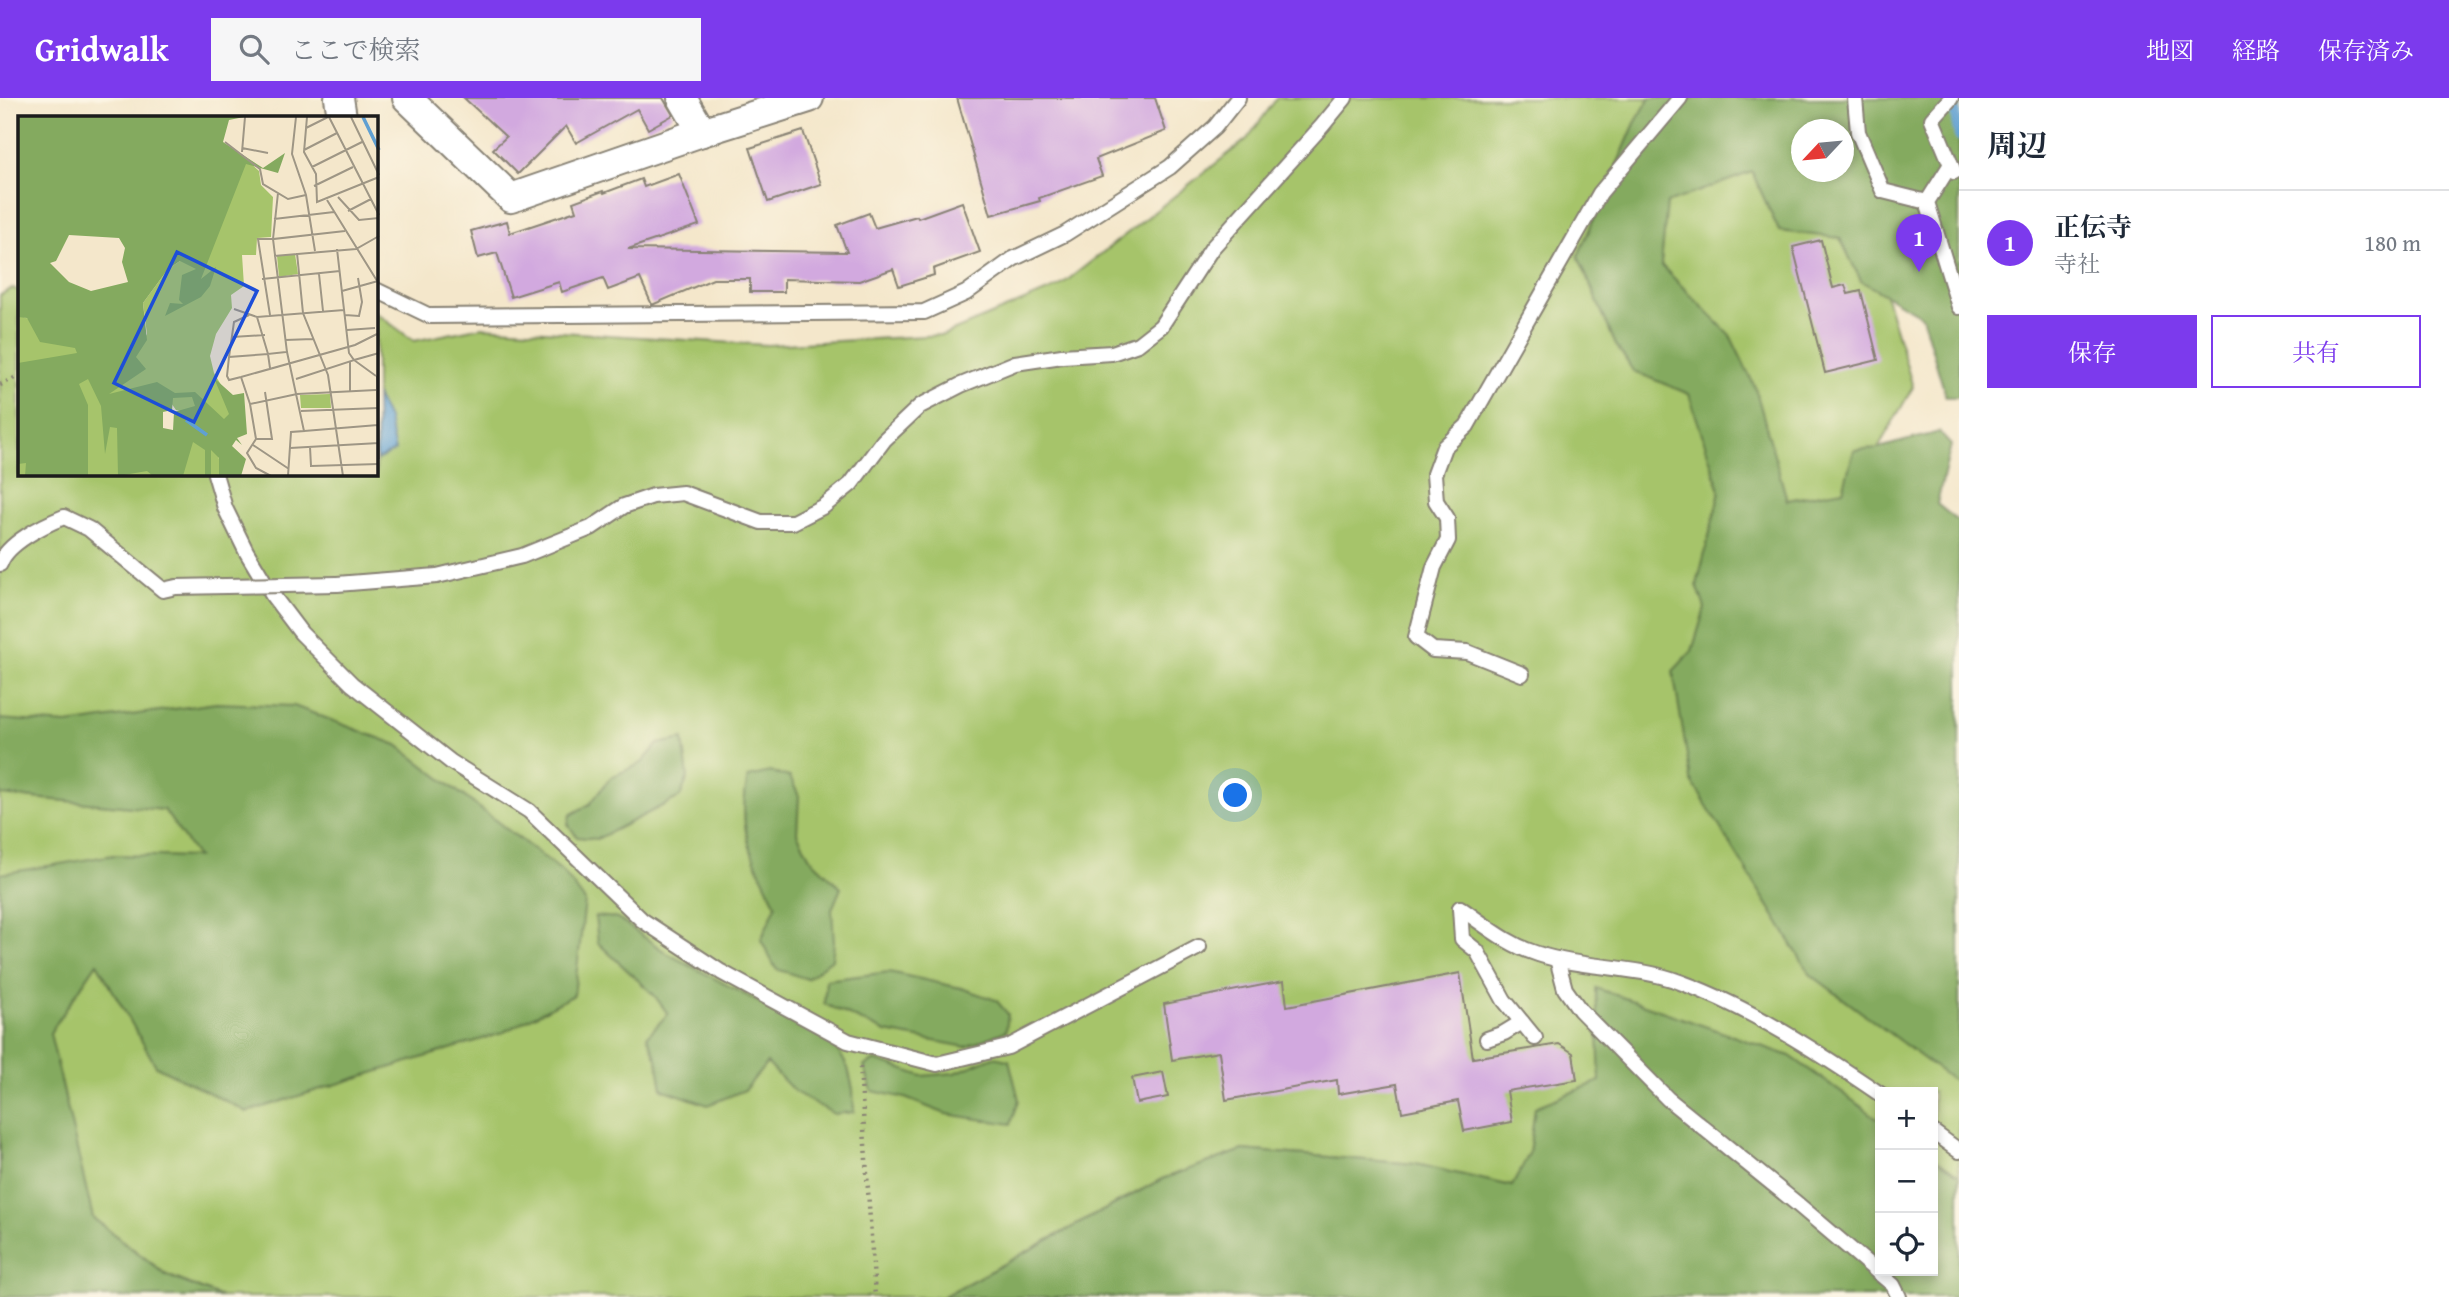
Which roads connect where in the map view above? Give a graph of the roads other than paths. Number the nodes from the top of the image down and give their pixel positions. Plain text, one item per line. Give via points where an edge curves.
1 (339, 98) edge
2 (407, 98) edge
3 (682, 98) edge
4 (809, 98) edge
5 (1238, 98) edge
6 (1345, 98) edge
7 (1679, 98) edge
8 (1855, 98) edge
9 (1951, 98) edge
10 (342, 116) edge
11 (702, 132) junction
12 (1927, 202) junction
13 (378, 291) edge
14 (1959, 307) edge
15 (216, 476) edge
16 (0, 565) edge
17 (1522, 674) dead end
18 (1199, 947) dead end
19 (1557, 959) junction
20 (1522, 1022) junction
21 (1535, 1038) dead end
22 (1487, 1039) dead end
23 (1875, 1091) edge
24 (1938, 1136) edge
25 (1959, 1151) edge
26 (1899, 1297) edge

1 - 10 street
2 - 11 street via 511,198
3 - 11 street
4 - 11 street
5 - 13 lane via 1215,128 1170,167 1065,234 1013,259 966,293 924,312 430,316
6 - 16 lane, bridge via 1212,248 1161,326 1138,344 1112,353 1015,363 920,406 884,440 851,484 824,506 793,522 761,522 683,493 653,496 522,556 437,576 163,590 89,528 64,517 42,526 3,555
7 - 17 lane via 1600,193 1467,426 1444,447 1434,474 1436,501 1447,518 1448,540 1434,566 1416,637 1433,650 1467,652
8 - 12 lane via 1858,132 1883,191
9 - 12 lane via 1932,120 1952,168
12 - 14 lane
15 - 18 lane via 225,508 274,596 301,633 352,684 451,762 529,811 642,920 721,972 856,1045 937,1064 1008,1047
19 - 20 lane via 1507,941 1460,908 1462,939 1477,951
19 - 23 lane via 1679,982 1816,1051
19 - 26 lane via 1565,989 1580,1010 1668,1099 1893,1285
20 - 21 lane
20 - 22 lane
24 - 25 lane

